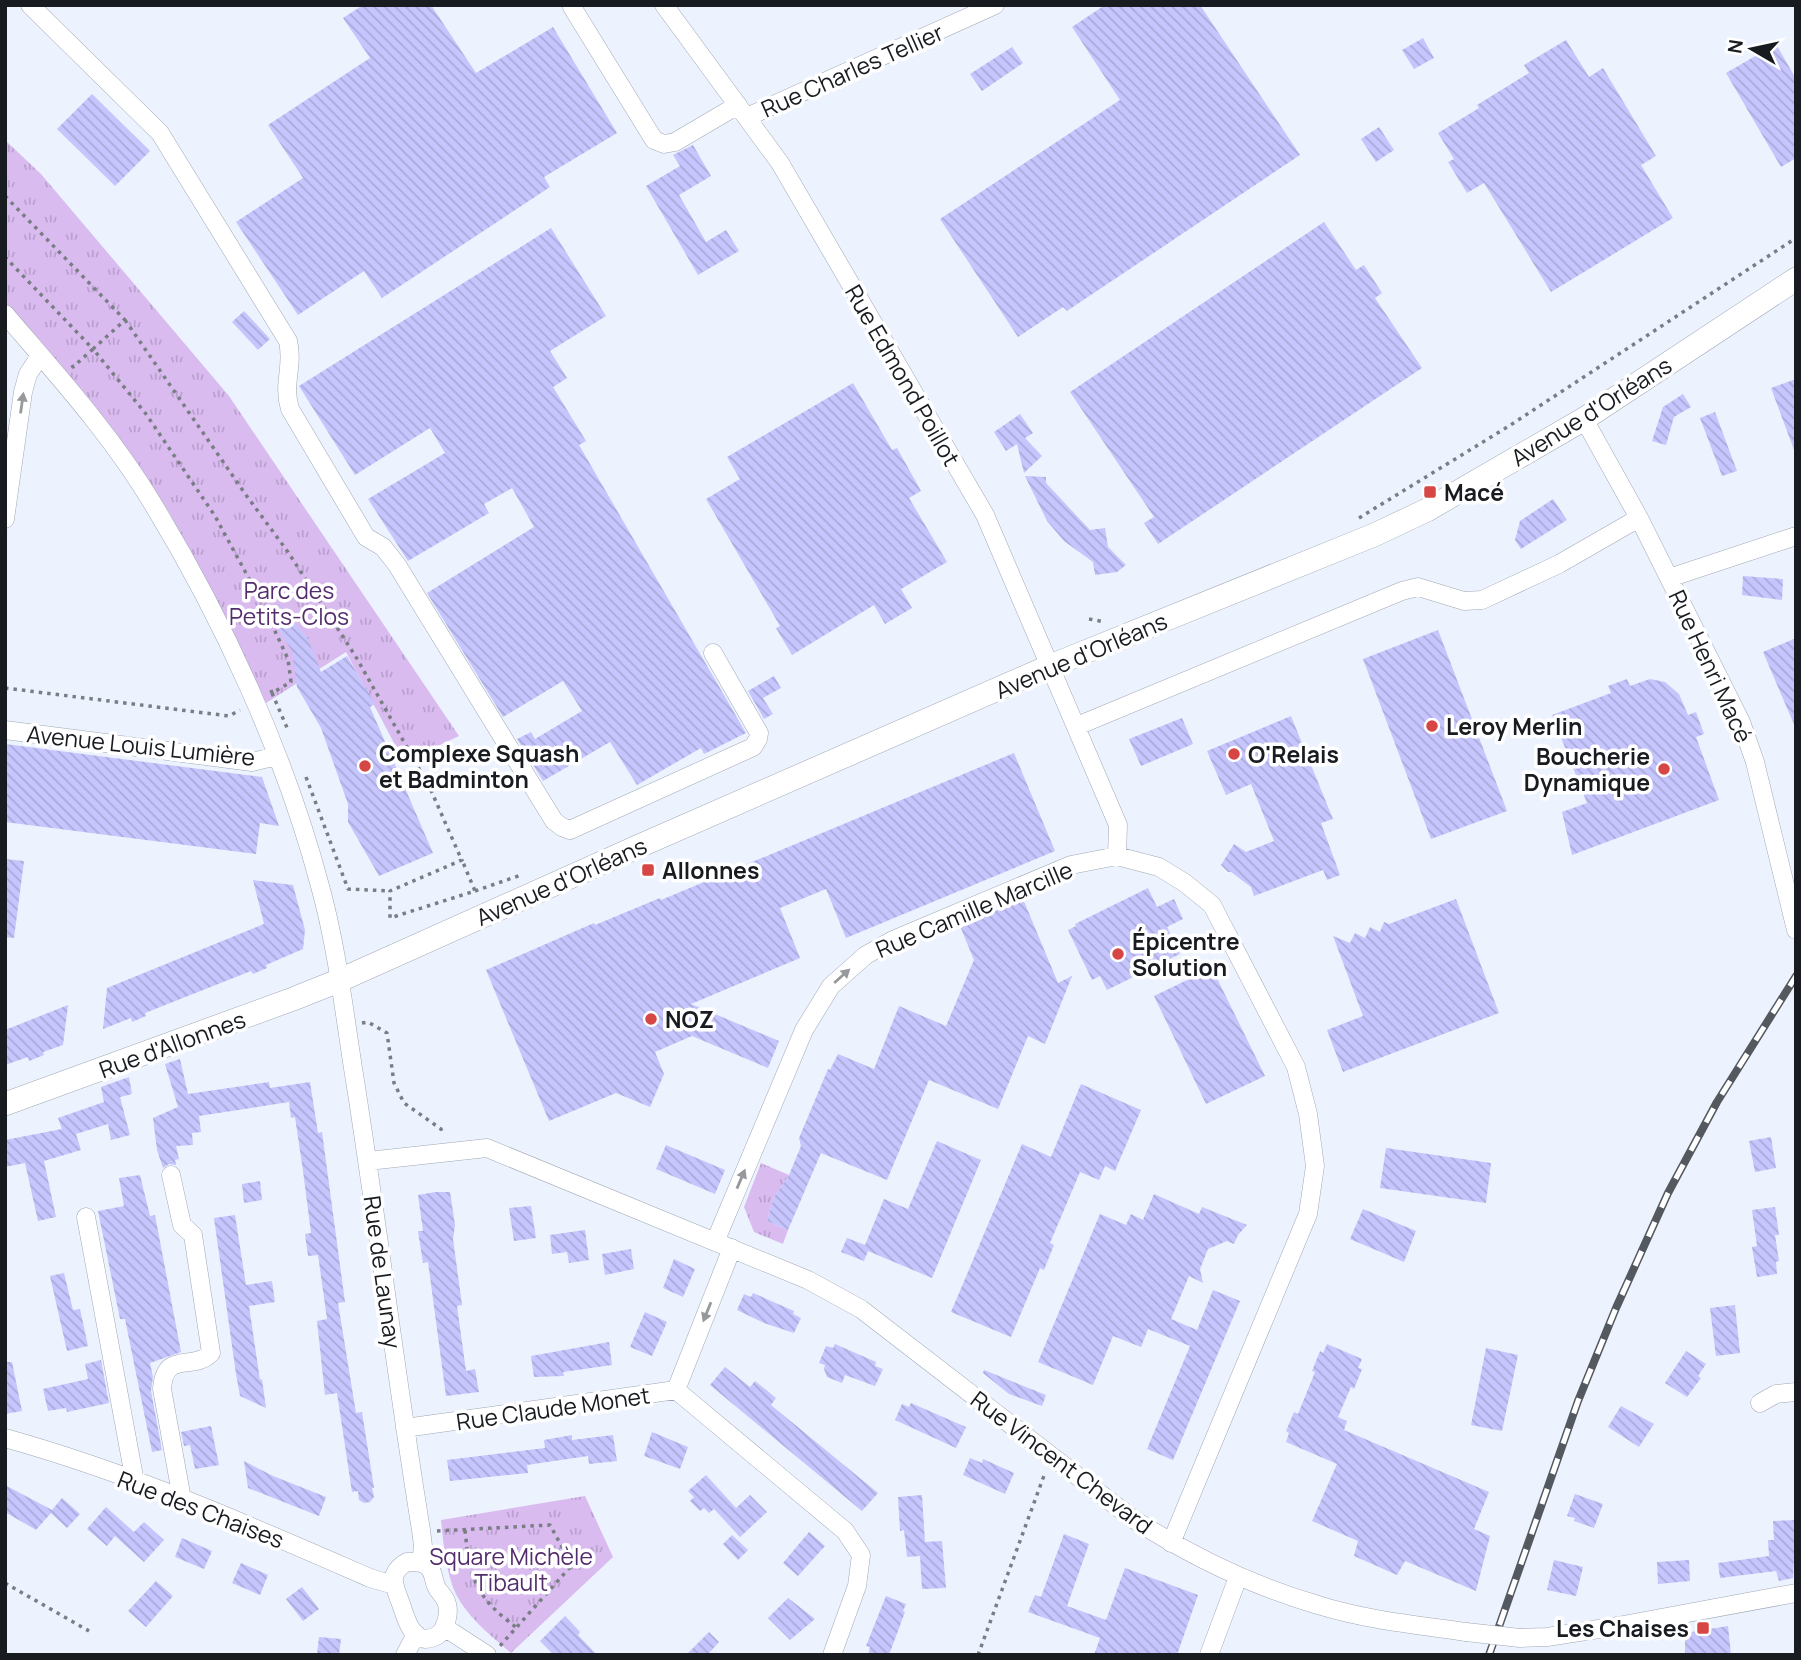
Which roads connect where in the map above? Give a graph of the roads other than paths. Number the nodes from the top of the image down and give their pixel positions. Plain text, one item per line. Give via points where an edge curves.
1 (30, 5) edge
2 (664, 5) edge
3 (995, 5) edge
4 (572, 7) edge
5 (739, 106) junction
6 (1796, 279) edge
7 (5, 314) edge
8 (40, 356) junction
9 (1584, 419) junction
10 (5, 517) edge
11 (1639, 518) junction
12 (1796, 536) edge
13 (1669, 578) junction
14 (713, 653) dead end
15 (1048, 667) junction
16 (1077, 726) junction
17 (5, 730) edge
18 (277, 756) junction
19 (1117, 856) junction
20 (1796, 930) edge
21 (338, 981) junction
22 (5, 1104) edge
23 (368, 1161) junction
24 (171, 1175) dead end
25 (86, 1217) dead end
26 (723, 1245) junction
27 (676, 1390) junction
28 (1796, 1392) edge
29 (1759, 1397) dead end
30 (405, 1428) junction
31 (5, 1438) edge
32 (135, 1482) junction
33 (182, 1499) junction
34 (1171, 1543) junction
35 (421, 1563) junction
36 (1238, 1577) junction
37 (394, 1585) junction
38 (1796, 1593) edge
39 (444, 1627) junction
40 (415, 1634) junction
41 (494, 1650) edge
42 (405, 1655) edge
43 (832, 1655) edge
44 (1209, 1655) edge

1 - 14 street via 160,133 288,341 291,357 286,395 290,409 366,537 383,547 397,565 554,821 570,830 753,747 759,733
2 - 5 street, Rue Edmond Poillot
3 - 5 street, Rue Charles Tellier
4 - 5 street, Rue Charles Tellier via 654,140 675,142
5 - 15 street, Rue Edmond Poillot via 780,163 985,516
6 - 9 main road, Avenue d'Orléans
7 - 8 street, Rue de Launay
10 -> 8 street via 23,392
8 - 18 street, Rue de Launay via 66,372 83,405 150,499 216,619
9 - 11 street, Rue Henri Macé
9 - 15 main road, Avenue d'Orléans via 1374,536
11 - 13 street, Rue Henri Macé
11 - 16 street via 1559,564 1482,600 1464,601 1418,587 1402,591
12 - 13 street
13 - 20 street, Rue Henri Macé via 1741,722
15 - 16 street, Rue Edmond Poillot
15 - 21 main road, Avenue d'Orléans
16 - 19 street, Rue Edmond Poillot via 1118,825
17 - 18 street, Avenue Louis Lumière via 252,762
18 - 21 street, Rue de Launay via 320,884
26 -> 19 street, Rue Camille Marcille via 804,1030 831,986 866,955 893,940 1071,865
19 - 34 street, Rue Camille Marcille via 1158,867 1212,905 1296,1067 1315,1166 1308,1214
21 - 22 main road, Rue d'Allonnes
21 - 23 street, Rue de Launay
23 - 26 street, Rue Vincent Chevard via 487,1148
23 - 30 street, Rue de Launay
24 - 33 street via 182,1225 193,1236 211,1353 206,1359 175,1364 163,1378
25 - 32 street
26 -> 27 street, Rue Claude Monet
26 - 34 street, Rue Vincent Chevard via 808,1280 861,1309 1133,1519
27 - 30 street, Rue Claude Monet
27 - 43 street via 845,1531 862,1555 857,1586
28 - 29 street
30 - 35 street, Rue de Launay via 422,1538
31 - 32 street, Rue des Chaises
32 - 33 street, Rue des Chaises
33 - 37 street, Rue des Chaises
34 - 36 street, Rue Vincent Chevard
35 - 37 street via 400,1566
35 - 39 street via 433,1573 436,1588 446,1601
36 - 38 street, Rue Vincent Chevard, bridge via 1319,1606 1378,1619 1520,1638 1618,1626
36 - 44 street
37 - 40 street via 408,1627
39 - 40 street via 433,1638
39 - 41 street
40 - 42 street

